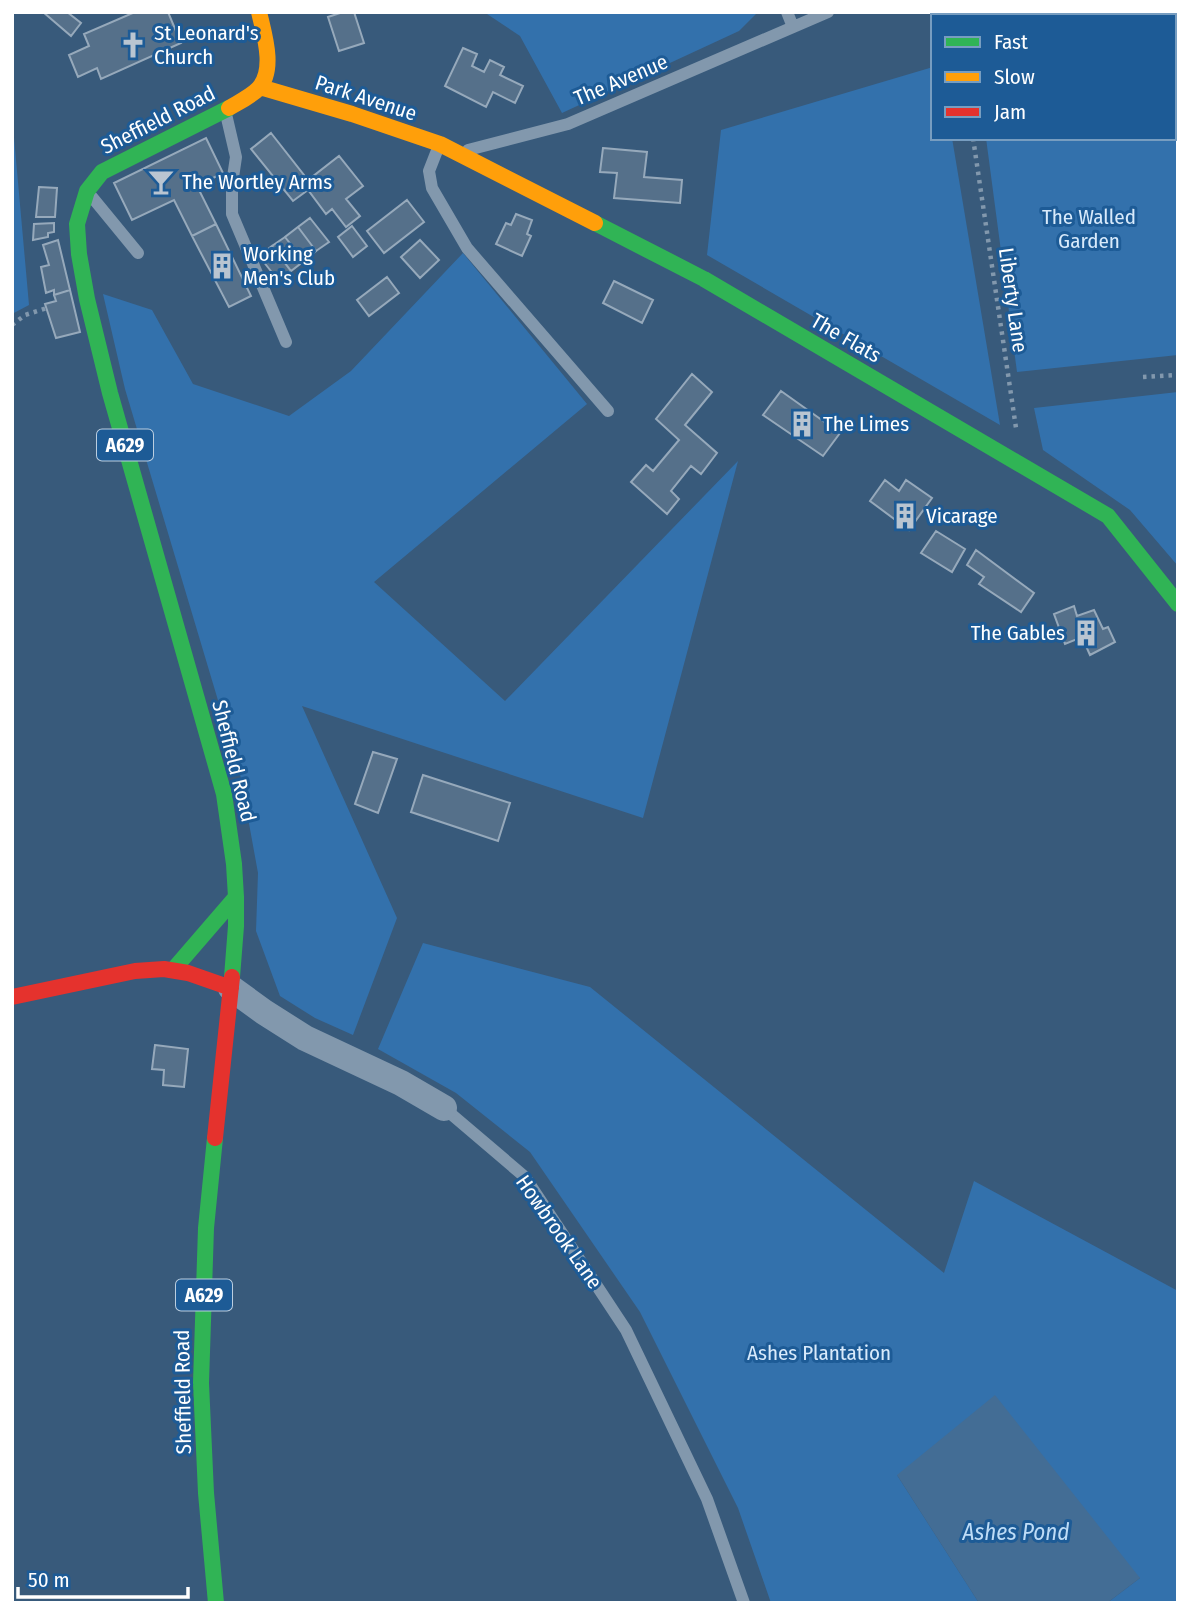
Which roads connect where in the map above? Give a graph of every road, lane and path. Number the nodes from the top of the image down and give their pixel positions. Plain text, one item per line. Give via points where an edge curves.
1 (260, 12) edge
2 (787, 12) edge
3 (828, 12) edge
4 (793, 26) junction
5 (260, 87) junction
6 (225, 110) junction
7 (973, 140) edge
8 (440, 144) junction
9 (458, 153) junction
10 (87, 191) junction
11 (138, 253) dead end
12 (47, 308) dead end
13 (12, 325) edge
14 (285, 342) dead end
15 (1178, 375) edge
16 (1143, 377) dead end
17 (608, 411) dead end
18 (1023, 465) junction
19 (1178, 604) edge
20 (236, 897) junction
21 (173, 970) junction
22 (231, 988) junction
23 (12, 997) edge
24 (444, 1108) joint
25 (216, 1603) edge
26 (744, 1603) edge

1 - 5 main road via 268,50
2 - 4 lane
3 - 4 lane, The Avenue
4 - 9 lane, The Avenue via 568,124
5 - 6 main road, Sheffield Road / A629
5 - 8 main road, Park Avenue
6 - 10 main road, Sheffield Road / A629 via 102,172
6 - 14 lane via 236,157 232,214
7 - 18 path, Liberty Lane
8 - 9 main road, Park Avenue
8 - 17 lane via 429,172 432,188 467,248
9 - 18 main road, The Flats via 704,279
10 - 11 lane
10 - 20 main road, Sheffield Road / A629 via 77,224 86,299 225,794
12 - 13 path
15 - 16 path
18 - 19 main road, The Flats via 1108,516
20 - 21 main road
20 - 22 main road, Sheffield Road / A629
21 - 22 main road
21 - 23 main road via 135,971
22 - 24 street, Howbrook Lane via 306,1038
22 - 25 main road, Sheffield Road / A629 via 206,1228 201,1383
24 - 26 lane, Howbrook Lane via 525,1177 626,1330 707,1499

